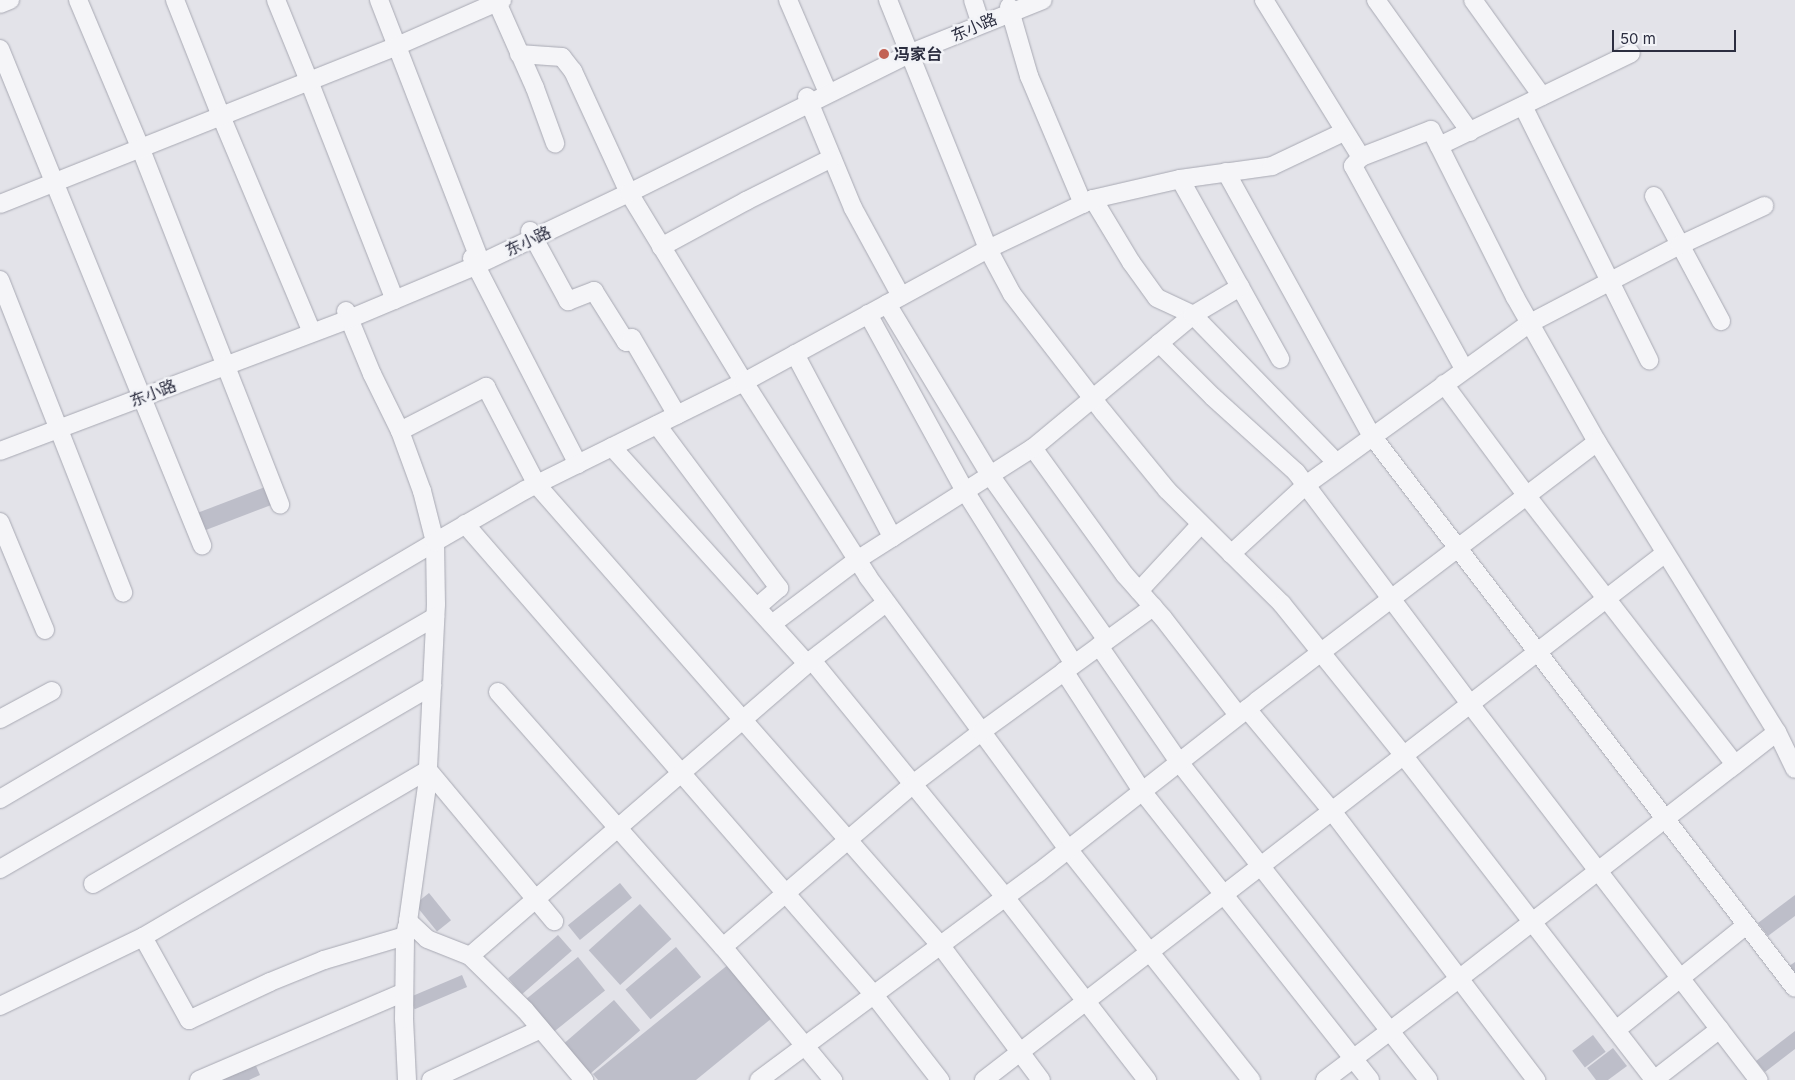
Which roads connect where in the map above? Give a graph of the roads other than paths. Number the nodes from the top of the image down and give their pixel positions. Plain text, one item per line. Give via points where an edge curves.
1 (10, 0) edge
2 (78, 0) edge
3 (175, 0) edge
4 (276, 0) edge
5 (379, 0) edge
6 (788, 0) edge
7 (888, 0) edge
8 (973, 0) edge
9 (1026, 0) edge
10 (1043, 0) edge
11 (1264, 0) edge
12 (1376, 0) edge
13 (1474, 0) edge
14 (498, 1) edge
15 (0, 4) edge
16 (1010, 9) junction
17 (980, 22) junction
18 (396, 46) junction
19 (0, 49) edge
20 (910, 51) junction
21 (1631, 53) dead end
22 (519, 54) junction
23 (310, 80) junction
24 (827, 90) junction
25 (1542, 96) junction
26 (808, 100) junction
27 (1524, 106) junction
28 (220, 116) junction
29 (1344, 132) junction
30 (1470, 132) junction
31 (555, 142) dead end
32 (1439, 146) junction
33 (140, 147) junction
34 (1361, 157) junction
35 (832, 158) junction
36 (1226, 172) junction
37 (1180, 179) junction
38 (54, 182) junction
39 (627, 190) junction
40 (1654, 196) dead end
41 (1088, 201) junction
42 (0, 204) edge
43 (1764, 206) dead end
44 (532, 235) junction
45 (1680, 245) junction
46 (661, 247) junction
47 (988, 249) junction
48 (476, 260) junction
49 (0, 280) edge
50 (1610, 281) junction
51 (1240, 287) junction
52 (392, 295) junction
53 (894, 300) junction
54 (868, 314) junction
55 (347, 315) junction
56 (1192, 315) junction
57 (1721, 321) dead end
58 (1530, 322) junction
59 (309, 325) junction
60 (1159, 343) junction
61 (795, 354) junction
62 (1280, 360) dead end
63 (1650, 360) dead end
64 (225, 361) junction
65 (1464, 369) junction
66 (744, 382) junction
67 (1444, 384) junction
68 (141, 392) junction
69 (1093, 399) junction
70 (677, 415) junction
71 (57, 424) junction
72 (657, 425) junction
73 (400, 431) junction
74 (1372, 436) junction
75 (0, 441) edge
76 (1597, 442) junction
77 (612, 447) junction
78 (1033, 448) junction
79 (0, 451) edge
80 (1336, 462) junction
81 (578, 464) junction
82 (990, 475) junction
83 (1306, 484) junction
84 (537, 485) junction
85 (965, 491) junction
86 (1526, 495) junction
87 (280, 505) dead end
88 (0, 522) edge
89 (465, 524) junction
90 (1201, 524) junction
91 (893, 538) junction
92 (435, 542) junction
93 (202, 545) dead end
94 (1458, 547) junction
95 (1231, 554) junction
96 (1664, 554) junction
97 (857, 560) junction
98 (1139, 591) junction
99 (123, 594) dead end
100 (1607, 598) junction
101 (1391, 599) junction
102 (886, 603) junction
103 (756, 607) junction
104 (1153, 607) junction
105 (435, 617) junction
106 (772, 624) junction
107 (44, 630) dead end
108 (1103, 643) junction
109 (1538, 651) junction
110 (1320, 652) junction
111 (809, 662) junction
112 (1069, 668) junction
113 (432, 686) junction
114 (52, 691) dead end
115 (498, 692) dead end
116 (1470, 704) junction
117 (1242, 712) junction
118 (0, 719) edge
119 (742, 719) junction
120 (981, 732) junction
121 (1777, 732) junction
122 (1404, 756) junction
123 (1179, 762) junction
124 (1735, 764) junction
125 (428, 770) junction
126 (1795, 770) edge
127 (680, 772) junction
128 (913, 784) junction
129 (1142, 791) junction
130 (0, 799) edge
131 (1332, 811) junction
132 (1664, 820) junction
133 (616, 828) junction
134 (848, 840) junction
135 (1068, 849) junction
136 (1260, 866) junction
137 (0, 869) edge
138 (1599, 870) junction
139 (94, 884) dead end
140 (786, 893) junction
141 (1223, 895) junction
142 (1005, 897) junction
143 (535, 899) junction
144 (554, 921) dead end
145 (1532, 922) junction
146 (1746, 925) junction
147 (407, 929) junction
148 (143, 937) junction
149 (941, 946) junction
150 (723, 947) junction
151 (1149, 953) junction
152 (470, 956) junction
153 (1681, 977) junction
154 (1460, 978) junction
155 (1795, 988) edge
156 (404, 992) junction
157 (874, 995) junction
158 (1087, 1000) junction
159 (0, 1006) edge
160 (541, 1029) junction
161 (1720, 1029) junction
162 (1616, 1030) junction
163 (1390, 1031) junction
164 (806, 1046) junction
165 (1020, 1053) junction
166 (1354, 1058) junction
167 (780, 1074) edge
168 (199, 1080) edge
169 (407, 1080) edge
170 (430, 1080) edge
171 (584, 1080) edge
172 (759, 1080) edge
173 (833, 1080) edge
174 (940, 1080) edge
175 (984, 1080) edge
176 (1041, 1080) edge
177 (1147, 1080) edge
178 (1250, 1080) edge
179 (1325, 1080) edge
180 (1370, 1080) edge
181 (1428, 1080) edge
182 (1536, 1080) edge
183 (1759, 1080) edge

1 - 15 street
2 - 33 street
3 - 28 street
4 - 23 street
5 - 18 street
6 - 24 street
7 - 20 street
8 - 17 street
9 - 16 street, 东小路
10 - 16 street, 东小路
11 - 29 street
12 - 30 street
13 - 25 street
14 - 18 street
14 - 22 street
16 - 17 street, 东小路
16 - 41 street via 1029,76
17 - 20 street, 东小路
18 - 23 street
18 - 48 street
19 - 38 street
20 - 24 street, 东小路
20 - 47 street
21 - 25 street
22 - 31 street
22 - 39 street via 562,57 573,71
23 - 28 street
23 - 52 street
24 - 26 street, 东小路
25 - 27 street
26 - 35 street
26 - 39 street, 东小路
27 - 30 street
27 - 50 street
28 - 33 street
28 - 59 street
29 - 34 street
29 - 36 street via 1272,166
30 - 32 street
32 - 34 street via 1431,130
32 - 58 street
33 - 38 street
33 - 64 street
34 - 65 street via 1353,166
35 - 46 street
35 - 53 street
36 - 37 street
36 - 74 street
37 - 41 street
37 - 51 street
38 - 42 street
38 - 68 street
39 - 44 street, 东小路
39 - 46 street
40 - 45 street
41 - 47 street
41 - 56 street via 1157,298
43 - 45 street
44 - 48 street, 东小路
44 - 70 street via 568,301 594,291 626,342 632,338
45 - 50 street
45 - 57 street
46 - 66 street
47 - 53 street
47 - 69 street via 1012,294
48 - 52 street, 东小路
48 - 81 street
49 - 71 street
50 - 58 street
50 - 63 street
51 - 56 street
51 - 62 street
52 - 55 street, 东小路
53 - 54 street
53 - 82 street
54 - 61 street
54 - 85 street
55 - 59 street, 东小路
55 - 64 street, 东小路
55 - 73 street
56 - 60 street
56 - 80 street
58 - 65 street
58 - 76 street
59 - 64 street, 东小路
60 - 69 street
60 - 83 street
61 - 66 street
61 - 91 street
64 - 68 street, 东小路
64 - 87 street
65 - 67 street
66 - 70 street
66 - 97 street
67 - 74 street
67 - 86 street
68 - 71 street, 东小路
68 - 93 street
69 - 78 street
69 - 90 street via 1167,490
70 - 72 street
71 - 75 street, 东小路
71 - 79 street, 东小路
71 - 99 street
72 - 77 street
72 - 103 street via 778,588
73 - 84 street via 486,387
73 - 92 street via 422,492
74 - 80 street
74 - 94 street
76 - 86 street
76 - 96 street
77 - 81 street
77 - 103 street
78 - 82 street
78 - 98 street
80 - 83 street
81 - 84 street
82 - 85 street
82 - 108 street
83 - 95 street
83 - 101 street
84 - 89 street
84 - 119 street
85 - 91 street
85 - 112 street
86 - 94 street
86 - 100 street
88 - 107 street
89 - 92 street
89 - 127 street
90 - 95 street
90 - 98 street
91 - 97 street
92 - 105 street
92 - 130 street
94 - 101 street
94 - 109 street
95 - 110 street via 1282,604
96 - 100 street
96 - 121 street
97 - 102 street
97 - 106 street
98 - 104 street
100 - 109 street
100 - 124 street
101 - 110 street
101 - 116 street
102 - 111 street
102 - 120 street
103 - 106 street
104 - 108 street
104 - 117 street
105 - 113 street
105 - 137 street
106 - 111 street
108 - 112 street
108 - 123 street
109 - 116 street
109 - 132 street
110 - 117 street
110 - 122 street
111 - 119 street
111 - 128 street via 815,664
112 - 120 street
112 - 129 street
113 - 125 street
113 - 139 street
114 - 118 street
115 - 133 street
116 - 122 street
116 - 138 street
117 - 123 street
117 - 131 street
119 - 127 street
119 - 134 street
120 - 128 street
120 - 135 street
121 - 124 street
121 - 126 street
122 - 131 street
122 - 145 street
123 - 129 street
123 - 136 street
124 - 132 street
125 - 143 street
125 - 147 street
125 - 148 street
127 - 133 street
127 - 140 street
128 - 134 street
128 - 142 street
129 - 135 street
129 - 141 street
131 - 136 street
131 - 154 street
132 - 138 street
132 - 146 street
133 - 143 street
133 - 150 street
134 - 140 street
134 - 149 street
135 - 142 street
135 - 151 street
136 - 141 street
136 - 163 street
138 - 145 street
138 - 153 street
140 - 150 street
140 - 157 street
141 - 151 street
141 - 166 street
142 - 149 street
142 - 158 street
143 - 144 street
143 - 152 street
145 - 154 street
145 - 162 street
146 - 153 street
146 - 155 street
147 - 148 street via 270,982 189,1020
147 - 152 street
147 - 156 street
148 - 159 street
149 - 157 street
149 - 165 street
150 - 164 street
151 - 158 street
151 - 178 street
152 - 160 street
153 - 161 street
153 - 162 street
154 - 163 street
154 - 182 street
156 - 168 street
156 - 169 street
157 - 164 street
157 - 174 street
158 - 165 street
158 - 177 street
160 - 170 street
160 - 171 street
161 - 162 street via 1654,1080
161 - 183 street
163 - 166 street
163 - 181 street
164 - 167 street
164 - 173 street
165 - 175 street
165 - 176 street
166 - 179 street
166 - 180 street
167 - 172 street

